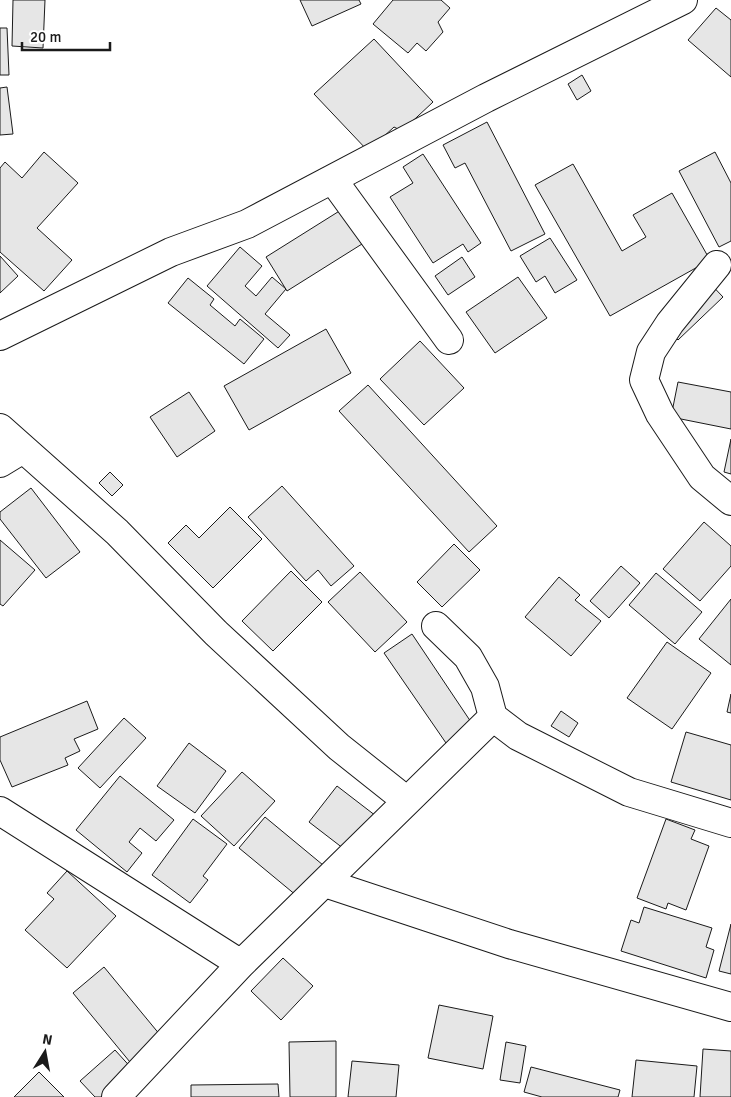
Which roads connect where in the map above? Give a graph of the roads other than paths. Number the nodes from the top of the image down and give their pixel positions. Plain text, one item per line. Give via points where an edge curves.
1 (683, 0) edge
2 (333, 180) junction
3 (717, 265) dead end
4 (0, 336) edge
5 (450, 340) dead end
6 (0, 428) edge
7 (23, 449) junction
8 (0, 462) edge
9 (731, 501) edge
10 (436, 626) dead end
11 (493, 717) junction
12 (406, 801) junction
13 (0, 811) edge
14 (731, 823) edge
15 (325, 884) junction
16 (241, 964) junction
17 (731, 1007) edge
18 (116, 1097) edge

1 - 2 street via 486,98
2 - 4 street via 247,224 171,252
2 - 5 street
3 - 9 street via 651,352 644,380 660,414 702,477
6 - 7 street
7 - 8 street
7 - 12 street via 117,532 216,633 324,734
10 - 11 street via 468,658 485,687
11 - 12 street
11 - 14 street via 518,736 628,792
12 - 15 street
13 - 16 street
15 - 16 street
15 - 17 street via 509,944
16 - 18 street

